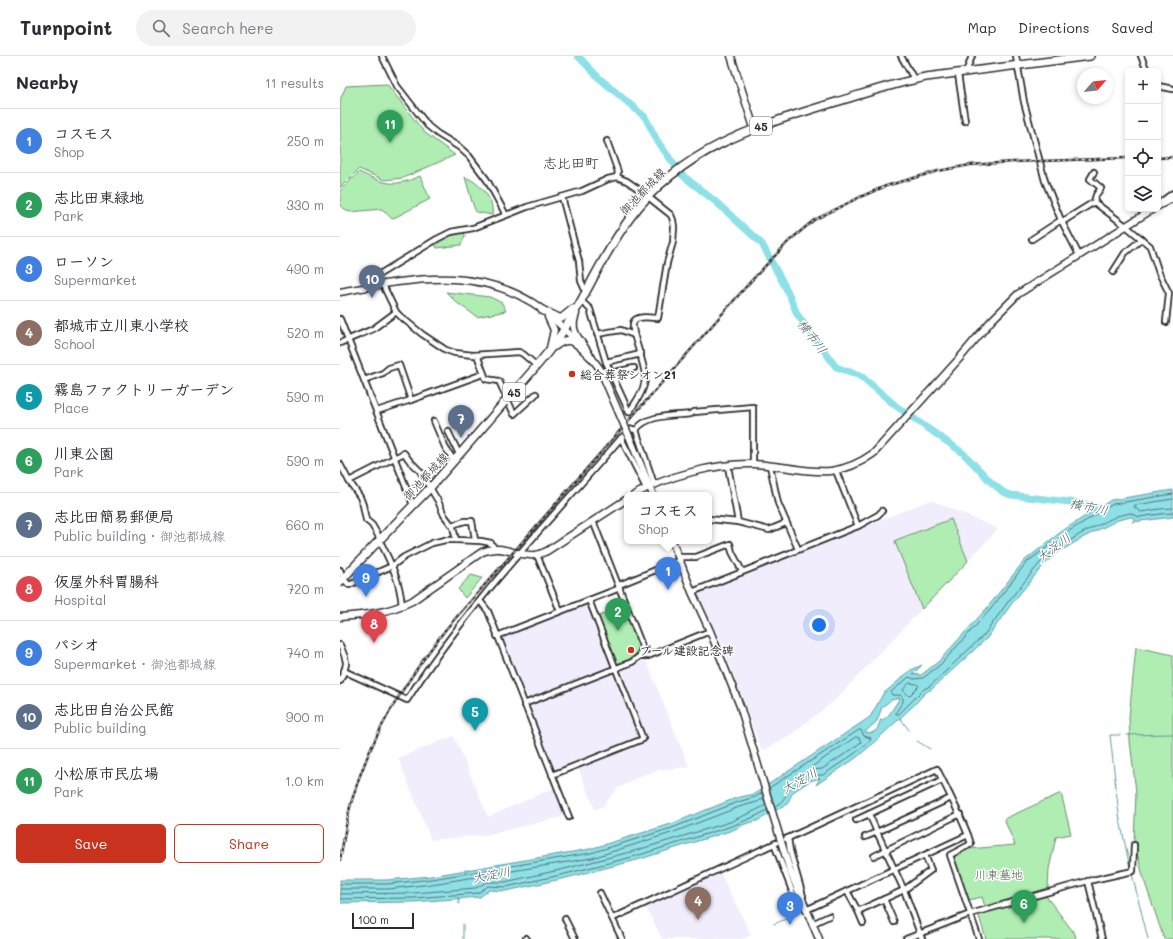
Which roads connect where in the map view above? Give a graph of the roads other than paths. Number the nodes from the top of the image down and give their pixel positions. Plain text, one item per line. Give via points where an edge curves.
1 (382, 56) edge
2 (731, 56) edge
3 (901, 56) edge
4 (972, 56) edge
5 (1016, 56) edge
6 (1090, 56) edge
7 (1141, 56) edge
8 (1018, 65) junction
9 (1146, 68) edge
10 (966, 72) junction
11 (958, 74) junction
12 (914, 80) junction
13 (1161, 87) edge
14 (1173, 89) edge
15 (965, 121) dead end
16 (754, 128) junction
17 (607, 141) dead end
18 (1094, 172) dead end
19 (617, 177) junction
20 (1173, 193) edge
21 (562, 197) junction
22 (648, 197) junction
23 (1173, 198) edge
24 (1094, 202) junction
25 (1161, 203) edge
26 (1161, 204) edge
27 (1148, 212) edge
28 (506, 215) junction
29 (1062, 221) junction
30 (1126, 226) junction
31 (1032, 239) dead end
32 (1142, 239) junction
33 (1079, 255) junction
34 (1113, 272) dead end
35 (383, 285) junction
36 (366, 288) junction
37 (340, 292) edge
38 (586, 292) junction
39 (581, 301) junction
40 (542, 310) junction
41 (396, 312) junction
42 (340, 319) edge
43 (1166, 322) dead end
44 (564, 329) junction
45 (597, 334) junction
46 (634, 335) junction
47 (348, 339) junction
48 (340, 343) edge
49 (549, 351) junction
50 (641, 354) junction
51 (477, 355) junction
52 (591, 357) junction
53 (606, 362) junction
54 (537, 366) junction
55 (634, 368) dead end
56 (610, 373) junction
57 (483, 374) junction
58 (364, 380) junction
59 (536, 394) dead end
60 (411, 400) junction
61 (507, 400) junction
62 (377, 411) junction
63 (434, 420) dead end
64 (636, 430) junction
65 (448, 431) dead end
66 (621, 438) junction
67 (459, 454) junction
68 (395, 458) junction
69 (454, 460) junction
70 (340, 464) edge
71 (753, 464) junction
72 (728, 466) junction
73 (770, 466) junction
74 (836, 471) junction
75 (349, 481) junction
76 (650, 486) junction
77 (430, 488) junction
78 (639, 492) edge
79 (652, 492) edge
80 (624, 501) edge
81 (413, 505) junction
82 (882, 511) dead end
83 (712, 519) edge
84 (593, 521) junction
85 (738, 522) junction
86 (786, 523) junction
87 (452, 526) junction
88 (858, 526) junction
89 (456, 540) junction
90 (475, 540) junction
91 (380, 541) junction
92 (673, 544) edge
93 (494, 548) junction
94 (798, 550) junction
95 (520, 554) junction
96 (537, 555) junction
97 (679, 558) junction
98 (392, 566) junction
99 (340, 570) edge
100 (742, 571) junction
101 (342, 580) edge
102 (619, 587) junction
103 (692, 592) junction
104 (589, 600) junction
105 (480, 601) junction
106 (402, 606) junction
107 (560, 611) junction
108 (340, 617) edge
109 (710, 631) junction
110 (497, 636) junction
111 (340, 645) edge
112 (640, 656) junction
113 (616, 668) junction
114 (342, 672) edge
115 (340, 681) edge
116 (524, 704) junction
117 (552, 775) junction
118 (942, 780) junction
119 (951, 798) junction
120 (869, 814) junction
121 (960, 814) junction
122 (570, 817) dead end
123 (856, 820) dead end
124 (877, 832) junction
125 (968, 835) junction
126 (865, 837) dead end
127 (1134, 845) dead end
128 (886, 850) junction
129 (925, 855) junction
130 (874, 856) dead end
131 (895, 868) junction
132 (1088, 882) junction
133 (848, 890) junction
134 (904, 890) junction
135 (600, 893) dead end
136 (800, 895) junction
137 (884, 899) junction
138 (807, 909) junction
139 (858, 911) junction
140 (970, 914) junction
141 (829, 916) dead end
142 (565, 918) dead end
143 (613, 918) junction
144 (894, 922) dead end
145 (863, 923) dead end
146 (812, 924) junction
147 (920, 934) junction
148 (574, 939) edge
149 (622, 939) edge
150 (819, 939) edge
151 (906, 939) edge
152 (922, 939) edge
153 (979, 939) edge
154 (1102, 939) edge

1 - 28 street via 397,86 428,126 469,156 487,180
2 - 16 street
3 - 12 street
4 - 10 street
5 - 8 street
6 - 8 main road, 御池都城線 / 45
7 - 9 street
8 - 10 main road, 御池都城線 / 45
8 - 29 street via 1024,102 1045,181
10 - 11 main road, 御池都城線 / 45
11 - 12 main road, 御池都城線 / 45
11 - 15 street
12 - 16 main road, 御池都城線 / 45
13 - 14 street
16 - 22 main road, 御池都城線 / 45 via 710,149 681,167
17 - 19 street via 618,172
18 - 24 street via 1090,179 1101,188
19 - 21 street via 608,178 582,191
19 - 22 street via 627,181
20 - 25 street
21 - 28 street
21 - 38 street via 579,261 581,282
22 - 38 main road, 御池都城線 / 45 via 622,229
22 - 46 street via 670,215 674,227 673,242 658,318 635,320
23 - 26 street
24 - 29 street
24 - 30 street
27 - 30 street
28 - 36 street via 437,238 370,280
29 - 31 street
29 - 33 street
30 - 32 street
30 - 33 street
32 - 34 street via 1125,253
32 - 43 street via 1150,246 1169,293
33 - 74 street via 1018,294 876,450 858,464
35 - 36 street
35 - 40 street via 433,278 473,281 511,292
35 - 41 street
36 - 37 street
38 - 39 main road, 御池都城線 / 45
39 - 40 main road via 562,318
39 - 44 main road, 御池都城線 / 45
39 - 45 street via 590,309
39 - 52 street via 573,320 573,327
40 - 44 street
40 - 49 street via 554,330
41 - 47 street via 373,328
41 - 51 street via 446,350
42 - 47 street
44 - 49 main road, 御池都城線 / 45
44 - 52 street
45 - 46 street via 621,330
45 - 53 street
46 - 50 street
47 - 48 street
47 - 58 street
49 - 52 main road via 562,341 569,340
49 - 54 main road, 御池都城線 / 45
50 - 53 street
50 - 56 street via 645,380 637,402 629,412
51 - 54 street via 519,352
51 - 57 street
52 - 76 street, bridge via 600,369
53 - 56 street
54 - 61 main road, 御池都城線 / 45
55 - 56 street
57 - 60 street
57 - 61 street via 486,379 499,381
58 - 60 street via 399,365
58 - 62 street
59 - 61 street via 514,414
60 - 62 street
61 - 67 main road, 御池都城線 / 45
62 - 68 street
63 - 69 street via 445,447
64 - 66 street via 632,429
64 - 71 street via 652,419 753,407
64 - 76 street
65 - 67 street
66 - 76 street
66 - 95 street
67 - 69 main road, 御池都城線 / 45
68 - 75 street
68 - 77 street via 404,453 420,471
68 - 81 street
69 - 77 main road, 御池都城線 / 45
70 - 75 street
71 - 72 street
71 - 73 street
72 - 76 street via 687,474
72 - 85 street
73 - 74 street via 809,471
73 - 86 street via 778,503
74 - 88 street
75 - 91 street via 360,497 366,520 372,525
76 - 78 street
76 - 79 street
77 - 81 main road, 御池都城線 / 45
77 - 87 street
80 - 84 street
81 - 91 main road, 御池都城線 / 45
82 - 88 street
83 - 85 street
84 - 96 street
84 - 102 street
85 - 86 street via 769,530
86 - 94 street
87 - 89 street
87 - 90 street via 472,521
88 - 94 street
89 - 90 street
89 - 98 street via 426,545
90 - 93 street via 491,544
91 - 98 street
91 - 101 main road, 御池都城線 / 45
92 - 97 street
93 - 95 street
93 - 106 street via 482,552
94 - 100 street
95 - 96 street
95 - 105 street
96 - 107 street
97 - 100 street via 696,557 730,544
97 - 102 street
97 - 103 street
98 - 101 street via 349,585
98 - 106 street
99 - 101 street
100 - 103 street
102 - 104 street
102 - 112 street via 642,646
103 - 109 street
104 - 107 street
104 - 113 street
105 - 110 street via 488,611
105 - 114 street via 442,647 406,700
106 - 108 street via 376,614
107 - 110 street
109 - 112 street via 649,655
109 - 136 street via 740,706 790,871
110 - 116 street
111 - 114 street via 347,665
112 - 113 street
113 - 116 street
113 - 117 street via 643,739
114 - 115 street
116 - 117 street
117 - 122 street
118 - 119 street
118 - 120 street
118 - 138 street via 937,769 787,839
119 - 121 street
119 - 124 street
120 - 123 street
120 - 124 street
121 - 125 street
121 - 128 street
124 - 126 street
124 - 128 street
125 - 129 street
125 - 140 street via 971,844 950,854
127 - 132 street via 1133,871
128 - 130 street
128 - 131 street
129 - 131 street
129 - 134 street via 931,870
131 - 133 street
131 - 134 street
132 - 140 street
132 - 154 street
133 - 138 street
133 - 139 street
134 - 137 street
134 - 147 street
135 - 143 street
136 - 138 street
136 - 143 street via 794,896 775,844
137 - 139 street
137 - 144 street
138 - 146 street
139 - 145 street
140 - 147 street
140 - 153 street
141 - 146 street
142 - 148 street
143 - 149 street
146 - 150 street
147 - 151 street
147 - 152 street

